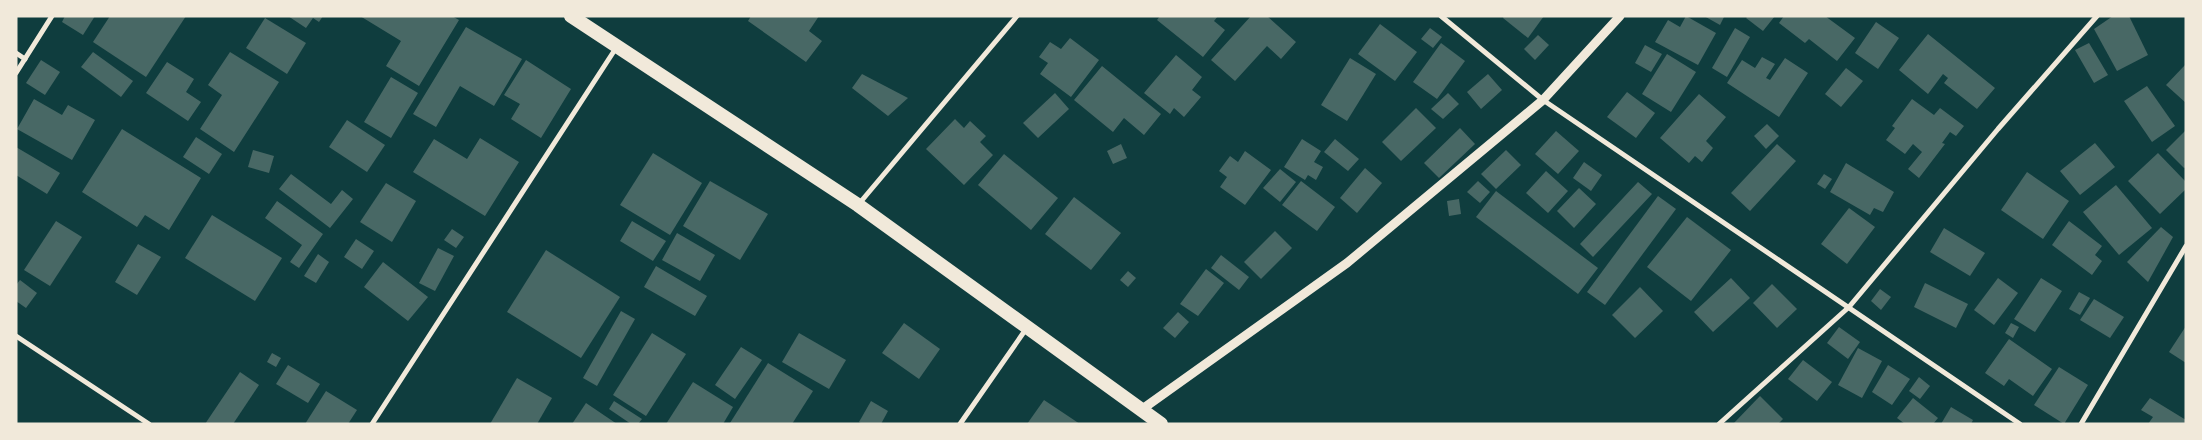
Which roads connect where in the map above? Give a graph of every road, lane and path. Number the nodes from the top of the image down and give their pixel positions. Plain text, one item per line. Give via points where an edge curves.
1 (52, 16) edge
2 (571, 16) edge
3 (1017, 16) edge
4 (1441, 16) edge
5 (1620, 16) edge
6 (2096, 16) edge
7 (618, 46) junction
8 (16, 53) edge
9 (25, 59) junction
10 (16, 73) edge
11 (1544, 100) junction
12 (858, 205) junction
13 (2186, 246) edge
14 (1849, 307) junction
15 (1027, 327) junction
16 (16, 336) edge
17 (1141, 410) junction
18 (149, 424) edge
19 (372, 424) edge
20 (960, 424) edge
21 (1161, 424) edge
22 (1719, 424) edge
23 (2020, 424) edge
24 (2081, 424) edge

1 - 9 street
2 - 7 highway
3 - 12 street
4 - 11 street
5 - 11 street
6 - 14 street
7 - 12 highway
7 - 19 street
8 - 9 street
9 - 10 street
11 - 14 street
11 - 17 street via 1348,263
12 - 15 highway
13 - 24 street
14 - 22 street
14 - 23 street
15 - 17 highway
15 - 20 street
16 - 18 street
17 - 21 highway

